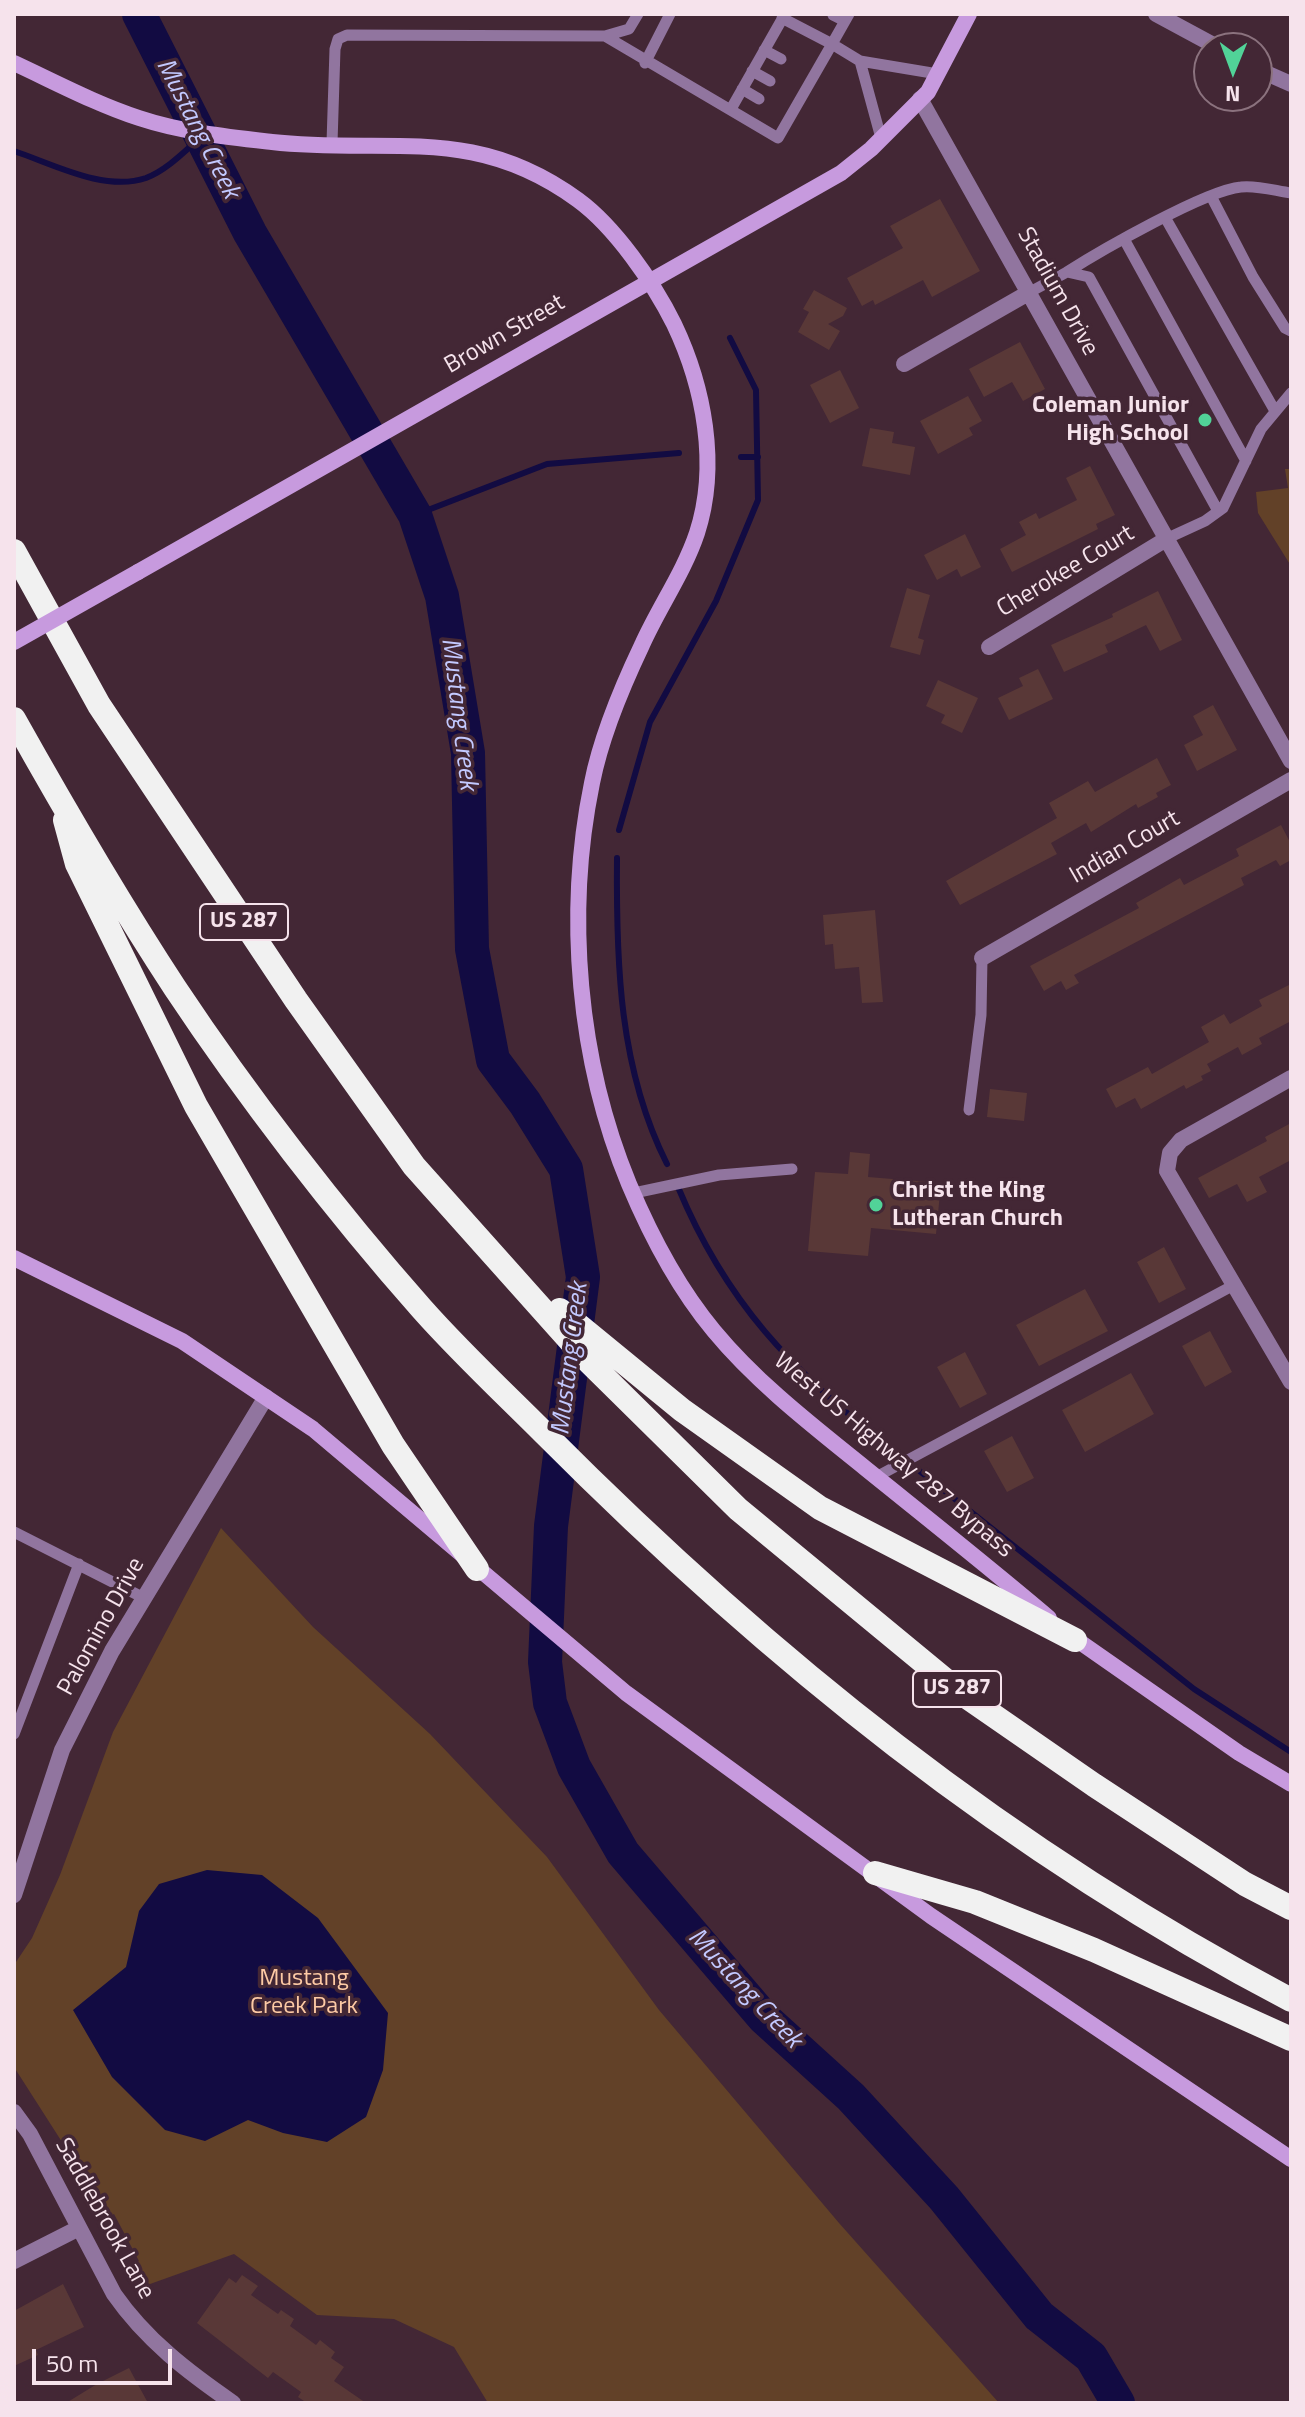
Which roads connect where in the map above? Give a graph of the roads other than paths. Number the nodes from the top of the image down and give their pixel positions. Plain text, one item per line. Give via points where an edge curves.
1 (638, 14) edge
2 (670, 14) edge
3 (969, 14) edge
4 (1156, 14) edge
5 (833, 15) edge
6 (783, 16) edge
7 (847, 17) edge
8 (1193, 34) edge
9 (605, 36) junction
10 (832, 44) junction
11 (764, 50) junction
12 (781, 59) dead end
13 (860, 61) junction
14 (14, 63) edge
15 (645, 63) junction
16 (752, 71) junction
17 (938, 74) junction
18 (770, 81) dead end
19 (742, 89) junction
20 (759, 99) dead end
21 (920, 99) junction
22 (731, 109) junction
23 (881, 138) junction
24 (332, 143) junction
25 (1291, 193) edge
26 (1212, 198) junction
27 (1166, 219) junction
28 (1124, 239) junction
29 (1067, 272) junction
30 (648, 281) junction
31 (1030, 292) junction
32 (1291, 331) edge
33 (904, 364) dead end
34 (1291, 393) edge
35 (1275, 411) junction
36 (1246, 461) junction
37 (1218, 511) junction
38 (1168, 538) junction
39 (14, 551) edge
40 (14, 642) edge
41 (989, 647) dead end
42 (14, 719) edge
43 (1291, 761) edge
44 (1291, 780) edge
45 (61, 802) junction
46 (982, 958) joint
47 (1291, 1078) edge
48 (969, 1110) dead end
49 (792, 1169) dead end
50 (634, 1193) junction
51 (14, 1258) edge
52 (509, 1269) junction
53 (1234, 1285) junction
54 (1291, 1382) edge
55 (266, 1397) junction
56 (876, 1477) junction
57 (14, 1532) edge
58 (79, 1564) junction
59 (485, 1576) junction
60 (144, 1598) junction
61 (1075, 1640) junction
62 (14, 1734) edge
63 (1291, 1784) edge
64 (875, 1873) junction
65 (14, 1895) edge
66 (1291, 1908) edge
67 (1291, 2000) edge
68 (1291, 2039) edge
69 (14, 2112) edge
70 (1291, 2159) edge
71 (79, 2228) junction
72 (14, 2261) edge
73 (221, 2400) edge

1 - 9 lane via 629,29
2 - 15 lane
3 - 17 main road, Brown Street
4 - 8 street
5 - 7 lane
6 - 10 lane
6 - 11 lane
7 - 10 lane
9 - 15 lane
9 - 24 lane via 347,35 338,39 335,49
10 - 13 lane
10 - 22 lane via 796,96 778,138
11 - 12 lane
11 - 16 lane
13 - 17 lane
13 - 23 lane
14 - 24 main road, West US Highway 287 Bypass via 105,105 167,125 279,143
15 - 22 lane
16 - 18 lane
16 - 19 lane
17 - 21 main road, Brown Street
19 - 20 lane
19 - 22 lane
21 - 23 main road, Brown Street
21 - 31 street, Stadium Drive
23 - 30 main road, Brown Street via 841,173
24 - 30 main road, West US Highway 287 Bypass via 404,144 507,159 580,201 617,237
25 - 26 lane via 1241,187
26 - 27 lane
26 - 32 lane via 1253,277
27 - 28 lane
27 - 35 lane
28 - 29 lane
28 - 36 lane
29 - 31 lane
29 - 37 lane via 1089,277
30 - 40 main road, Brown Street, bridge
30 - 50 main road, West US Highway 287 Bypass via 692,360 706,450 705,497 696,536 641,646 610,725 593,779 582,844 581,985 604,1111
31 - 33 street
31 - 38 street, Stadium Drive
34 - 35 lane
35 - 36 lane
36 - 37 lane
37 - 38 lane
38 - 41 street, Cherokee Court
38 - 43 street, Stadium Drive
39 - 52 highway, US 287 via 99,705 296,1000 414,1166
42 - 45 highway
44 - 46 street, Indian Court
45 - 59 highway via 77,864 196,1106 393,1445
45 - 67 highway via 175,987 244,1084 423,1310 651,1541 818,1687 1008,1831 1206,1955
46 - 48 lane
47 - 53 street via 1181,1140 1170,1153 1169,1179
49 - 50 lane via 719,1175
50 - 56 main road, West US Highway 287 Bypass via 663,1254 713,1331 800,1415
51 - 55 main road via 182,1341
52 - 61 highway via 661,1393 820,1508
52 - 66 highway, US 287 via 590,1363 738,1509 961,1693 1245,1884
53 - 54 street
53 - 56 lane
55 - 59 main road via 313,1429
55 - 60 street, Palomino Drive
56 - 61 main road, West US Highway 287 Bypass
57 - 58 lane
58 - 60 lane
58 - 62 lane
59 - 64 main road via 626,1693
60 - 65 street, Palomino Drive via 62,1750
61 - 63 main road, West US Highway 287 Bypass
64 - 68 highway via 975,1902
64 - 70 main road
69 - 71 street, Saddlebrook Lane
71 - 72 street
71 - 73 street, Saddlebrook Lane via 129,2316

